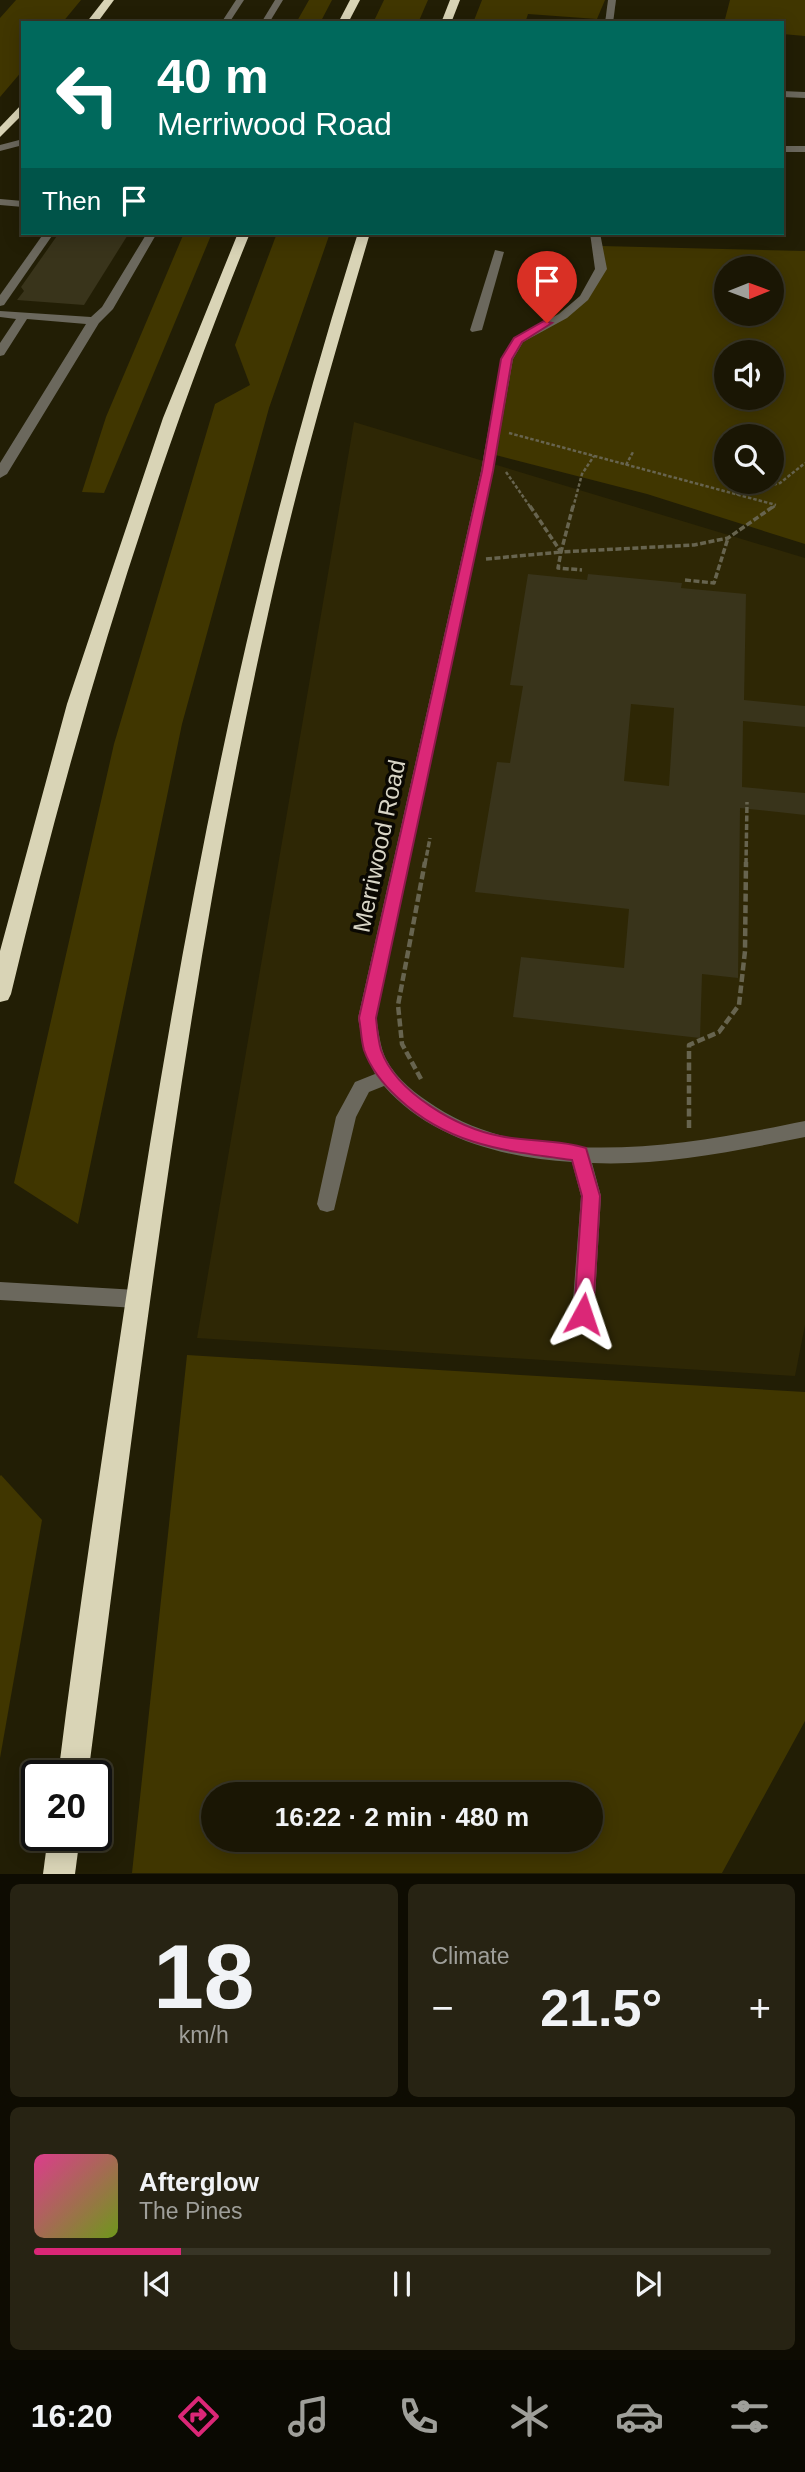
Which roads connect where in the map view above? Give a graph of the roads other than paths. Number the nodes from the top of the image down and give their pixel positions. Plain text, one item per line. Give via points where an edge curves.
1 (109, 0) edge
2 (240, 0) edge
3 (279, 0) edge
4 (355, 0) edge
5 (455, 0) edge
6 (612, 0) edge
7 (93, 21) edge
8 (226, 21) edge
9 (266, 21) edge
10 (344, 21) edge
11 (447, 21) edge
12 (609, 21) edge
13 (784, 94) edge
14 (805, 95) edge
15 (21, 108) edge
16 (0, 134) edge
17 (21, 143) edge
18 (0, 148) edge
19 (784, 149) edge
20 (805, 149) edge
21 (0, 202) edge
22 (21, 204) edge
23 (48, 235) edge
24 (151, 235) edge
25 (243, 235) edge
26 (364, 235) edge
27 (595, 235) edge
28 (499, 252) dead end
29 (0, 303) edge
30 (0, 314) edge
31 (24, 316) junction
32 (94, 321) junction
33 (476, 330) dead end
34 (0, 352) edge
35 (0, 474) edge
36 (0, 994) edge
37 (387, 1077) junction
38 (805, 1129) edge
39 (580, 1154) junction
40 (327, 1203) dead end
41 (0, 1291) edge
42 (137, 1299) junction
43 (583, 1314) dead end
44 (75, 1760) edge
45 (62, 1851) edge
46 (59, 1874) edge

1 - 7 highway
2 - 8 street
3 - 9 street
4 - 10 highway
5 - 11 highway
6 - 12 street
13 - 14 street
15 - 16 highway
17 - 18 street
19 - 20 street
21 - 22 street
23 - 29 street
24 - 32 street via 107,309
25 - 36 highway via 171,415 126,547 30,870
26 - 42 highway via 306,430 236,717 176,1042
27 - 37 street, Merriwood Road via 601,269 584,298 563,316 518,340 507,359 367,1018 373,1050
28 - 33 street
30 - 31 street
31 - 32 street
31 - 34 street
32 - 35 street
37 - 39 street, Merriwood Road via 427,1115 460,1131 499,1143
37 - 40 street via 362,1087 346,1117
38 - 39 street, Merriwood Road via 689,1150
39 - 43 street via 591,1196
41 - 42 street
42 - 44 highway
45 - 46 highway

